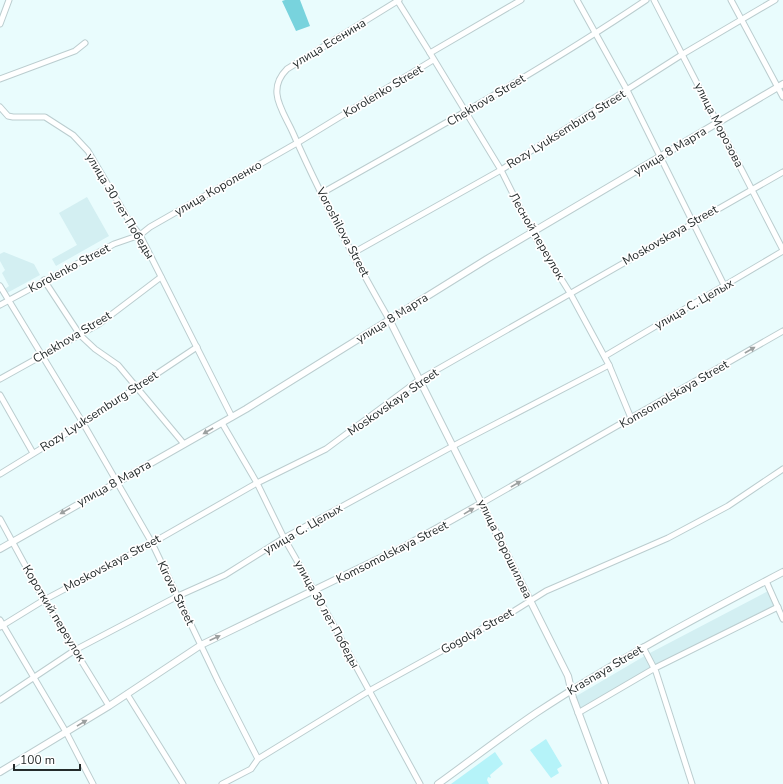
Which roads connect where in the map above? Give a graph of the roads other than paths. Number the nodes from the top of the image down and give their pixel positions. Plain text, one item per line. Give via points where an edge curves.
1 (9, 0) edge
2 (398, 0) edge
3 (521, 0) edge
4 (576, 0) edge
5 (646, 0) edge
6 (654, 0) edge
7 (731, 0) edge
8 (775, 0) edge
9 (742, 20) junction
10 (0, 24) edge
11 (596, 34) junction
12 (85, 44) dead end
13 (430, 53) junction
14 (683, 54) junction
15 (433, 60) junction
16 (0, 79) edge
17 (781, 86) edge
18 (627, 90) junction
19 (783, 96) edge
20 (0, 107) edge
21 (467, 112) junction
22 (718, 123) junction
23 (297, 143) junction
24 (660, 157) junction
25 (501, 170) junction
26 (783, 172) edge
27 (752, 189) junction
28 (322, 193) junction
29 (693, 221) junction
30 (532, 232) junction
31 (140, 235) junction
32 (783, 251) edge
33 (353, 253) junction
34 (161, 277) junction
35 (44, 280) junction
36 (0, 286) edge
37 (725, 287) junction
38 (570, 293) junction
39 (8, 301) junction
40 (0, 305) edge
41 (390, 320) junction
42 (783, 331) edge
43 (80, 335) junction
44 (196, 347) junction
45 (42, 356) junction
46 (605, 356) junction
47 (609, 365) junction
48 (0, 379) edge
49 (419, 380) junction
50 (138, 387) junction
51 (0, 395) edge
52 (232, 417) junction
53 (631, 418) junction
54 (83, 423) junction
55 (222, 423) junction
56 (184, 444) junction
57 (453, 446) junction
58 (33, 453) junction
59 (783, 469) edge
60 (0, 474) edge
61 (116, 481) junction
62 (257, 483) junction
63 (482, 503) junction
64 (0, 519) edge
65 (284, 538) junction
66 (12, 542) junction
67 (152, 543) junction
68 (0, 549) edge
69 (783, 572) edge
70 (766, 581) junction
71 (315, 591) junction
72 (178, 596) junction
73 (44, 600) junction
74 (530, 601) junction
75 (778, 606) junction
76 (783, 619) edge
77 (0, 620) edge
78 (2, 626) edge
79 (201, 645) junction
80 (643, 647) junction
81 (76, 650) junction
82 (655, 668) junction
83 (34, 679) junction
84 (369, 691) junction
85 (571, 691) junction
86 (127, 694) junction
87 (0, 700) edge
88 (109, 706) junction
89 (578, 713) junction
90 (66, 732) junction
91 (258, 759) junction
92 (0, 772) edge
93 (93, 784) edge
94 (183, 784) edge
95 (222, 784) edge
96 (420, 784) edge
97 (438, 784) edge
98 (604, 784) edge
99 (692, 784) edge

1 - 10 street
2 - 13 street
2 - 23 street, улица Есенина via 294,64 281,75 277,94
3 - 13 street, Korolenko Street
4 - 11 street
5 - 11 street, Chekhova Street
6 - 14 street, улица Морозова
7 - 9 street
8 - 9 street, Rozy Lyuksemburg Street
9 - 14 street, Rozy Lyuksemburg Street
9 - 17 street
11 - 18 street
11 - 21 street, Chekhova Street
12 - 16 street via 75,51
13 - 15 street, Korolenko Street
14 - 18 street, Rozy Lyuksemburg Street
14 - 22 street, улица Морозова
15 - 21 street, Лесной переулок
15 - 23 street, Korolenko Street
17 - 19 street
17 - 22 main road, улица 8 Марта
18 - 24 street
18 - 25 street, Rozy Lyuksemburg Street
20 - 31 street, улица 30 лет Победы via 8,116 45,117 73,135 88,151
21 - 25 street, Лесной переулок
21 - 28 street, Chekhova Street
22 - 24 main road, улица 8 Марта
22 - 27 street, улица Морозова
23 - 28 street, Voroshilova Street
23 - 31 street, улица Короленко
24 - 29 street
24 - 30 main road, улица 8 Марта
25 - 30 street, Лесной переулок
25 - 33 street, Rozy Lyuksemburg Street
26 - 27 street, Moskovskaya Street
27 - 29 street, Moskovskaya Street
27 - 32 street, улица Морозова
28 - 33 street, Voroshilova Street
29 - 37 street
29 - 38 street, Moskovskaya Street
30 - 38 street, Лесной переулок
30 - 41 main road, улица 8 Марта
31 - 34 street, улица 30 лет Победы
31 - 35 street, Korolenko Street via 114,244
32 - 37 street, улица С. Целых
33 - 41 street, Voroshilova Street
34 - 43 street, Chekhova Street via 99,324
34 - 44 street, улица 30 лет Победы
35 - 39 street, Korolenko Street
35 - 43 street
36 - 39 street, Kirova Street
37 - 46 street, улица С. Целых
38 - 46 street, Лесной переулок
38 - 49 street, Moskovskaya Street
39 - 40 street, Korolenko Street
39 - 45 street, Kirova Street
41 - 49 main road, улица Ворошилова
41 - 52 main road, улица 8 Марта
53 -> 42 street, Komsomolskaya Street
43 - 45 street, Chekhova Street
43 - 50 street via 118,365
44 - 50 street, Rozy Lyuksemburg Street
44 - 52 street, улица 30 лет Победы
45 - 48 street, Chekhova Street
45 - 54 street, Kirova Street
46 - 47 street, Лесной переулок
47 - 53 street, Лесной переулок
47 - 57 street, улица С. Целых
49 - 57 main road, улица Ворошилова
49 - 62 street, Moskovskaya Street via 326,449
50 - 54 street, Rozy Lyuksemburg Street
50 - 56 street
51 - 58 street
52 - 55 main road, улица 8 Марта
63 -> 53 street, Komsomolskaya Street
54 - 58 street, Rozy Lyuksemburg Street
54 - 61 street, Kirova Street
55 -> 56 main road, улица 8 Марта
55 - 62 street, улица 30 лет Победы
56 - 61 main road, улица 8 Марта
57 - 63 main road, улица Ворошилова
57 - 65 street, улица С. Целых
58 - 60 street, Rozy Lyuksemburg Street
59 - 74 street, Gogolya Street via 728,506 668,538 546,591
61 -> 66 main road, улица 8 Марта
61 - 67 street, Kirova Street
62 - 65 street, улица 30 лет Победы
62 - 67 street, Moskovskaya Street
71 -> 63 main road, Komsomolskaya Street via 435,531
63 - 74 main road, улица Ворошилова
64 - 66 street, Короткий переулок
65 - 71 street, улица 30 лет Победы
65 - 72 street, улица С. Целых via 225,575
66 - 68 main road, улица 8 Марта
66 - 73 street, Короткий переулок
67 - 72 street, Kirova Street
67 - 73 street, Moskovskaya Street
69 - 70 main road, Krasnaya Street
70 - 75 street
70 - 80 main road, Krasnaya Street
79 -> 71 main road, Komsomolskaya Street
71 - 84 street, улица 30 лет Победы
72 - 79 street, Kirova Street
72 - 81 street, улица С. Целых
73 - 78 street, Moskovskaya Street
73 - 81 street, Короткий переулок
74 - 84 street, Gogolya Street
74 - 85 main road, улица Ворошилова via 568,676
75 - 76 street
75 - 82 street, Krasnaya Street
77 - 78 street
78 - 83 street
79 - 86 main road, Komsomolskaya Street
79 - 91 street, Kirova Street
80 - 82 street
80 - 85 main road, Krasnaya Street
81 - 83 street, улица С. Целых
81 - 88 street, Короткий переулок
82 - 89 street, Krasnaya Street
82 - 99 street
83 - 87 street, улица С. Целых
83 - 90 street
84 - 91 street, Gogolya Street
84 - 96 street, улица 30 лет Победы
85 - 89 main road, улица Ворошилова
85 - 97 main road, Krasnaya Street
86 - 88 main road, Komsomolskaya Street
86 - 94 street
90 -> 88 main road, Komsomolskaya Street
89 - 98 main road, улица Ворошилова
90 - 92 main road, Komsomolskaya Street
90 - 93 street
91 - 95 street, Gogolya Street via 251,769

